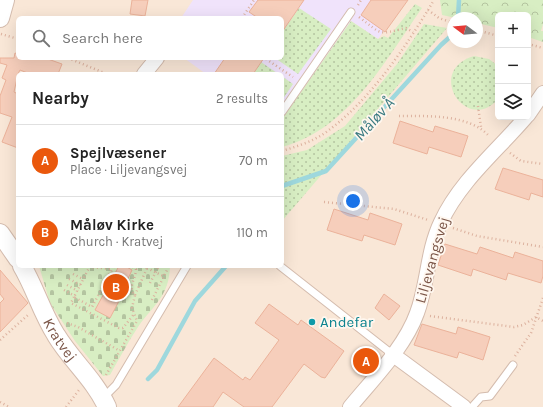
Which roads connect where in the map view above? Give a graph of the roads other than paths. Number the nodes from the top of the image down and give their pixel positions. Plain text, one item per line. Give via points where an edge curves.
1 (4, 0) edge
2 (352, 12) dead end
3 (0, 18) edge
4 (155, 60) edge
5 (146, 72) edge
6 (543, 93) edge
7 (284, 109) edge
8 (531, 110) edge
9 (524, 120) edge
10 (0, 233) edge
11 (16, 248) edge
12 (23, 268) edge
13 (187, 268) edge
14 (283, 268) edge
15 (392, 354) junction
16 (513, 365) road end
17 (105, 402) edge
18 (350, 407) edge
19 (464, 407) edge
20 (472, 407) edge

1 - 3 street
2 - 7 lane
4 - 5 street
6 - 8 street, Liljevangsvej
9 - 15 street, Liljevangsvej via 465,182 440,224 417,314 407,334
10 - 11 street
12 - 17 street, Kratvej via 54,333 66,351 98,377
13 - 17 lane
14 - 15 lane
15 - 18 street, Liljevangsvej
15 - 19 street
16 - 20 lane via 490,396 481,397

